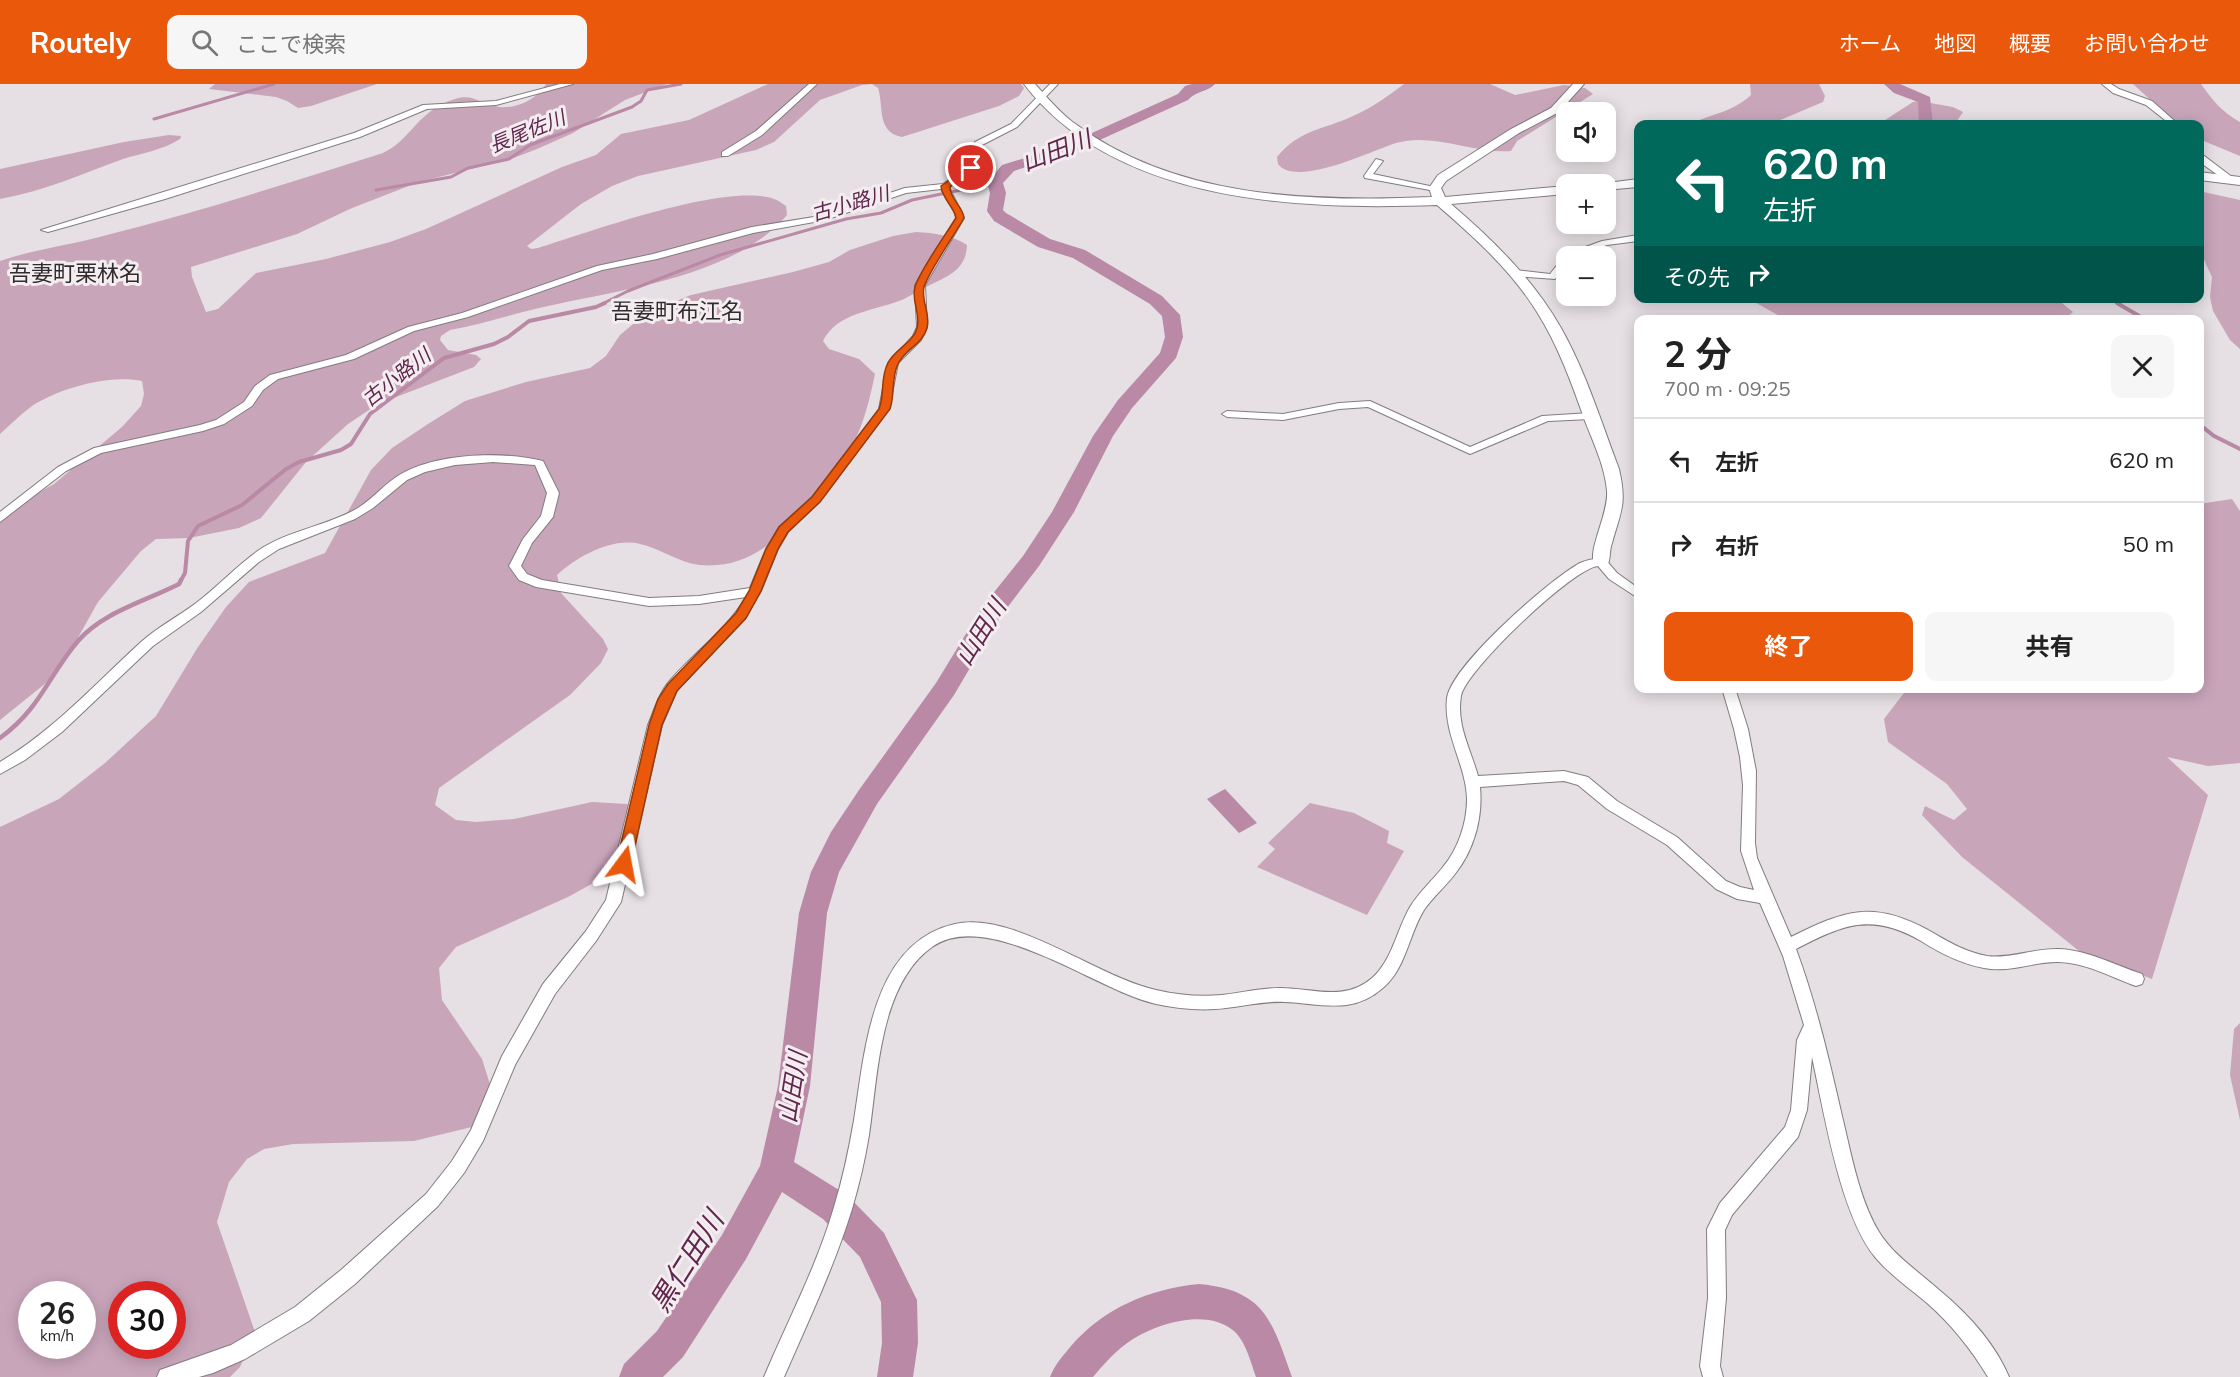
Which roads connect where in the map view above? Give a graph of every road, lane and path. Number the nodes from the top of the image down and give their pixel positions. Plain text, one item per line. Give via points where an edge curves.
1 (569, 84) edge
2 (813, 84) edge
3 (1029, 84) edge
4 (1054, 84) edge
5 (1577, 84) edge
6 (2106, 84) edge
7 (1043, 99) junction
8 (2169, 120) edge
9 (725, 154) dead end
10 (1379, 161) dead end
11 (2204, 161) edge
12 (2204, 177) edge
13 (2234, 180) edge
14 (1634, 183) edge
15 (1616, 185) edge
16 (945, 190) junction
17 (1556, 190) edge
18 (1437, 195) junction
19 (45, 230) dead end
20 (1634, 239) edge
21 (1597, 246) edge
22 (1556, 271) edge
23 (1515, 273) junction
24 (1227, 414) dead end
25 (1591, 416) junction
26 (0, 518) edge
27 (1601, 562) junction
28 (755, 591) junction
29 (1634, 591) edge
30 (1729, 693) edge
31 (0, 769) edge
32 (1474, 782) junction
33 (1767, 898) junction
34 (1787, 946) junction
35 (2136, 979) dead end
36 (1813, 1028) junction
37 (167, 1377) edge
38 (774, 1377) edge
39 (1713, 1377) edge
40 (1999, 1377) edge

1 - 19 street via 496,103 426,107 357,135
2 - 9 street via 759,133
3 - 7 street
4 - 7 street
5 - 18 street via 1555,110 1442,178
6 - 8 street via 2149,103
7 - 16 street via 1010,129 978,144 971,168
7 - 18 street via 1070,125 1106,148 1155,171 1216,188 1328,203
10 - 18 street via 1368,176
11 - 13 street
12 - 13 street
14 - 15 street
16 - 26 street via 905,191 822,218 752,230 600,268 465,315 411,328 351,357 274,377 248,404 220,422 98,450 62,470
16 - 28 street via 960,218 920,285 922,328 892,365 884,409 816,499 783,530
17 - 18 street
18 - 23 street
20 - 21 street
22 - 23 street via 1552,276
23 - 25 street via 1554,328
24 - 25 street via 1283,417 1370,404 1470,452 1541,419
25 - 27 street via 1615,485 1615,508 1600,553
27 - 29 street
27 - 32 street via 1585,565 1558,586 1461,680 1455,694 1455,720
28 - 31 street via 650,603 532,581 514,566 547,517 553,493 539,463 504,458 437,466 409,474 365,509 344,520 286,539 262,554 197,609 144,646 70,719
28 - 37 street via 741,615 665,699 655,725 614,902 549,989 508,1061 477,1135 458,1167 432,1200 302,1314 238,1352
30 - 33 street via 1749,777 1750,858
32 - 33 street via 1564,776 1583,781 1612,805 1672,841 1721,885 1737,893
32 - 38 street via 1471,825 1455,863 1416,909 1384,977 1346,998 1322,1000 1287,994 1215,1002 1174,1001 1132,990 1016,939 980,928 950,932 916,950 888,997 871,1054 860,1136 837,1226
33 - 34 street
34 - 35 street via 1844,919 1872,916 1906,926 1983,962 2017,963 2049,955 2063,956
34 - 36 street
36 - 39 street via 1805,1040 1799,1110 1792,1131 1726,1209 1716,1229 1717,1298 1710,1366
36 - 40 street via 1832,1114 1866,1226 1895,1267 1943,1305 1968,1331

